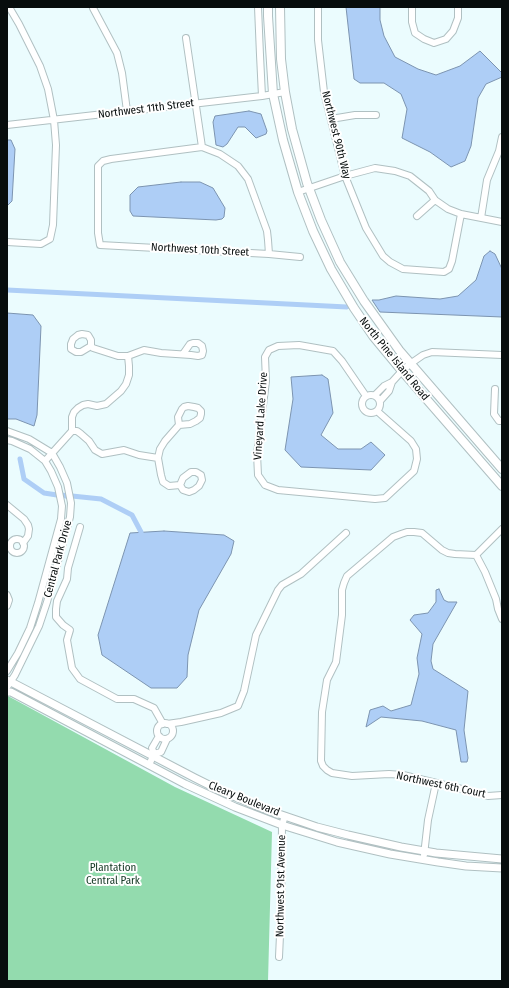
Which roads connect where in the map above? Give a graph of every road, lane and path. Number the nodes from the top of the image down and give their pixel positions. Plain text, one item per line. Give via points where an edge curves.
1 (9, 7) edge
2 (258, 7) edge
3 (268, 7) edge
4 (280, 7) edge
5 (318, 7) edge
6 (412, 7) edge
7 (458, 7) edge
8 (93, 8) edge
9 (186, 38) dead end
10 (285, 92) junction
11 (273, 94) junction
12 (262, 96) junction
13 (195, 103) junction
14 (127, 111) junction
15 (376, 115) dead end
16 (331, 119) junction
17 (54, 120) junction
18 (7, 126) edge
19 (502, 137) edge
20 (202, 147) junction
21 (345, 176) junction
22 (309, 188) junction
23 (298, 192) junction
24 (435, 200) junction
25 (461, 214) junction
26 (417, 216) dead end
27 (481, 218) junction
28 (502, 222) edge
29 (7, 242) edge
30 (269, 254) junction
31 (300, 257) dead end
32 (90, 346) dead end
33 (183, 354) dead end
34 (502, 355) edge
35 (128, 356) junction
36 (410, 364) junction
37 (402, 371) junction
38 (392, 382) junction
39 (495, 388) dead end
40 (375, 395) junction
41 (366, 396) junction
42 (380, 401) junction
43 (377, 411) junction
44 (502, 421) edge
45 (179, 425) dead end
46 (7, 431) edge
47 (72, 431) junction
48 (7, 440) edge
49 (52, 453) junction
50 (158, 458) junction
51 (45, 461) junction
52 (502, 469) edge
53 (180, 485) dead end
54 (502, 486) edge
55 (7, 506) edge
56 (80, 527) dead end
57 (502, 529) edge
58 (346, 533) dead end
59 (23, 543) dead end
60 (476, 555) junction
61 (7, 595) edge
62 (7, 606) edge
63 (502, 619) edge
64 (7, 671) edge
65 (8, 683) edge
66 (7, 692) edge
67 (182, 722) junction
68 (165, 724) junction
69 (173, 732) junction
70 (159, 736) junction
71 (167, 739) junction
72 (154, 755) junction
73 (149, 765) junction
74 (436, 783) junction
75 (502, 795) edge
76 (285, 816) junction
77 (282, 825) junction
78 (424, 851) junction
79 (502, 858) edge
80 (422, 860) junction
81 (502, 868) edge
82 (279, 957) dead end

1 - 17 street via 40,66
2 - 12 street
3 - 11 main road, North Pine Island Road
4 - 10 main road, North Pine Island Road
5 - 16 street, Northwest 90th Way via 318,40 324,92
6 - 7 street via 415,33 434,43 446,39 453,31 458,18
8 - 14 street via 117,53
9 - 13 street
10 - 11 street, Northwest 11th Street
10 - 22 main road, North Pine Island Road via 292,129
11 - 12 street, Northwest 11th Street
11 - 23 main road, North Pine Island Road
12 - 13 street, Northwest 11th Street
13 - 14 street, Northwest 11th Street
13 - 20 street
14 - 17 street, Northwest 11th Street
15 - 16 street via 355,114
16 - 21 street, Northwest 90th Way
17 - 18 street, Northwest 11th Street
17 - 29 street via 56,145 53,225 50,239 41,244
19 - 27 street via 487,180
20 - 30 street via 220,154 238,166 248,179 267,231
20 - 30 street, Northwest 10th Street via 103,161 98,166 100,244
21 - 22 street
21 - 24 street via 375,168 395,171 410,176 429,191
21 - 25 street, Northwest 90th Way via 366,228 383,256 403,269 444,272 449,269
22 - 23 street
22 - 36 main road, North Pine Island Road via 340,262 384,331
23 - 37 main road, North Pine Island Road via 331,269 373,336
24 - 25 street
24 - 26 street
25 - 27 street
27 - 28 street
30 - 31 street, Northwest 10th Street
32 - 35 street via 118,356
33 - 35 street via 144,350
34 - 36 street via 432,352
35 - 47 street via 129,375 121,391 106,404 88,404 78,408 72,417
36 - 37 street
36 - 52 main road, North Pine Island Road
37 - 38 street
37 - 54 main road, North Pine Island Road
38 - 40 street
38 - 42 street via 389,391
39 - 44 street via 494,414
40 - 41 street
40 - 42 street
41 - 43 street via 361,404 363,410 368,413
41 - 43 street, Vineyard Lake Drive via 333,350 299,345 278,346 268,350 264,357 266,381 257,454 258,475 265,486 278,490 385,498 414,471 417,459 416,449 410,441
42 - 43 street
45 - 50 street via 164,441
46 - 49 street, Central Park Drive via 29,438
47 - 49 street
47 - 50 street via 81,434 102,454 124,450
48 - 51 street, Central Park Drive via 30,449
49 - 51 street
49 - 65 street, Central Park Drive via 67,483 71,503 70,517 39,626
50 - 53 street via 164,482 169,486
51 - 64 street, Central Park Drive via 58,487 62,506 61,519 30,628
55 - 59 street via 28,525 28,536
56 - 68 street via 56,609 56,617 70,630 67,640 72,668 80,680 117,699 134,698 154,708
57 - 60 street
58 - 67 street via 301,574 278,590 256,635 244,691 238,706 221,713
60 - 63 street
60 - 74 street, Northwest 6th Court via 448,553 422,533 407,532 393,537 347,576 342,590 342,615 336,662 327,680 322,712 323,766 332,773 352,776 403,775
61 - 62 street
65 - 72 street, Cleary Boulevard
66 - 73 street, Cleary Boulevard
67 - 68 street
67 - 69 street
68 - 69 street via 171,727
68 - 70 street via 159,726
69 - 71 street
70 - 71 street
70 - 72 street via 152,748
71 - 72 street via 161,752
72 - 73 street
72 - 76 street, Cleary Boulevard via 221,791
73 - 77 street, Cleary Boulevard via 218,800
74 - 75 street, Northwest 6th Court via 488,796
74 - 78 street
76 - 77 street, Northwest 91st Avenue
76 - 78 street, Cleary Boulevard via 348,835
77 - 80 street, Cleary Boulevard via 376,852
77 - 82 street, Northwest 91st Avenue
78 - 79 street, Cleary Boulevard
78 - 80 street
80 - 81 street, Cleary Boulevard

